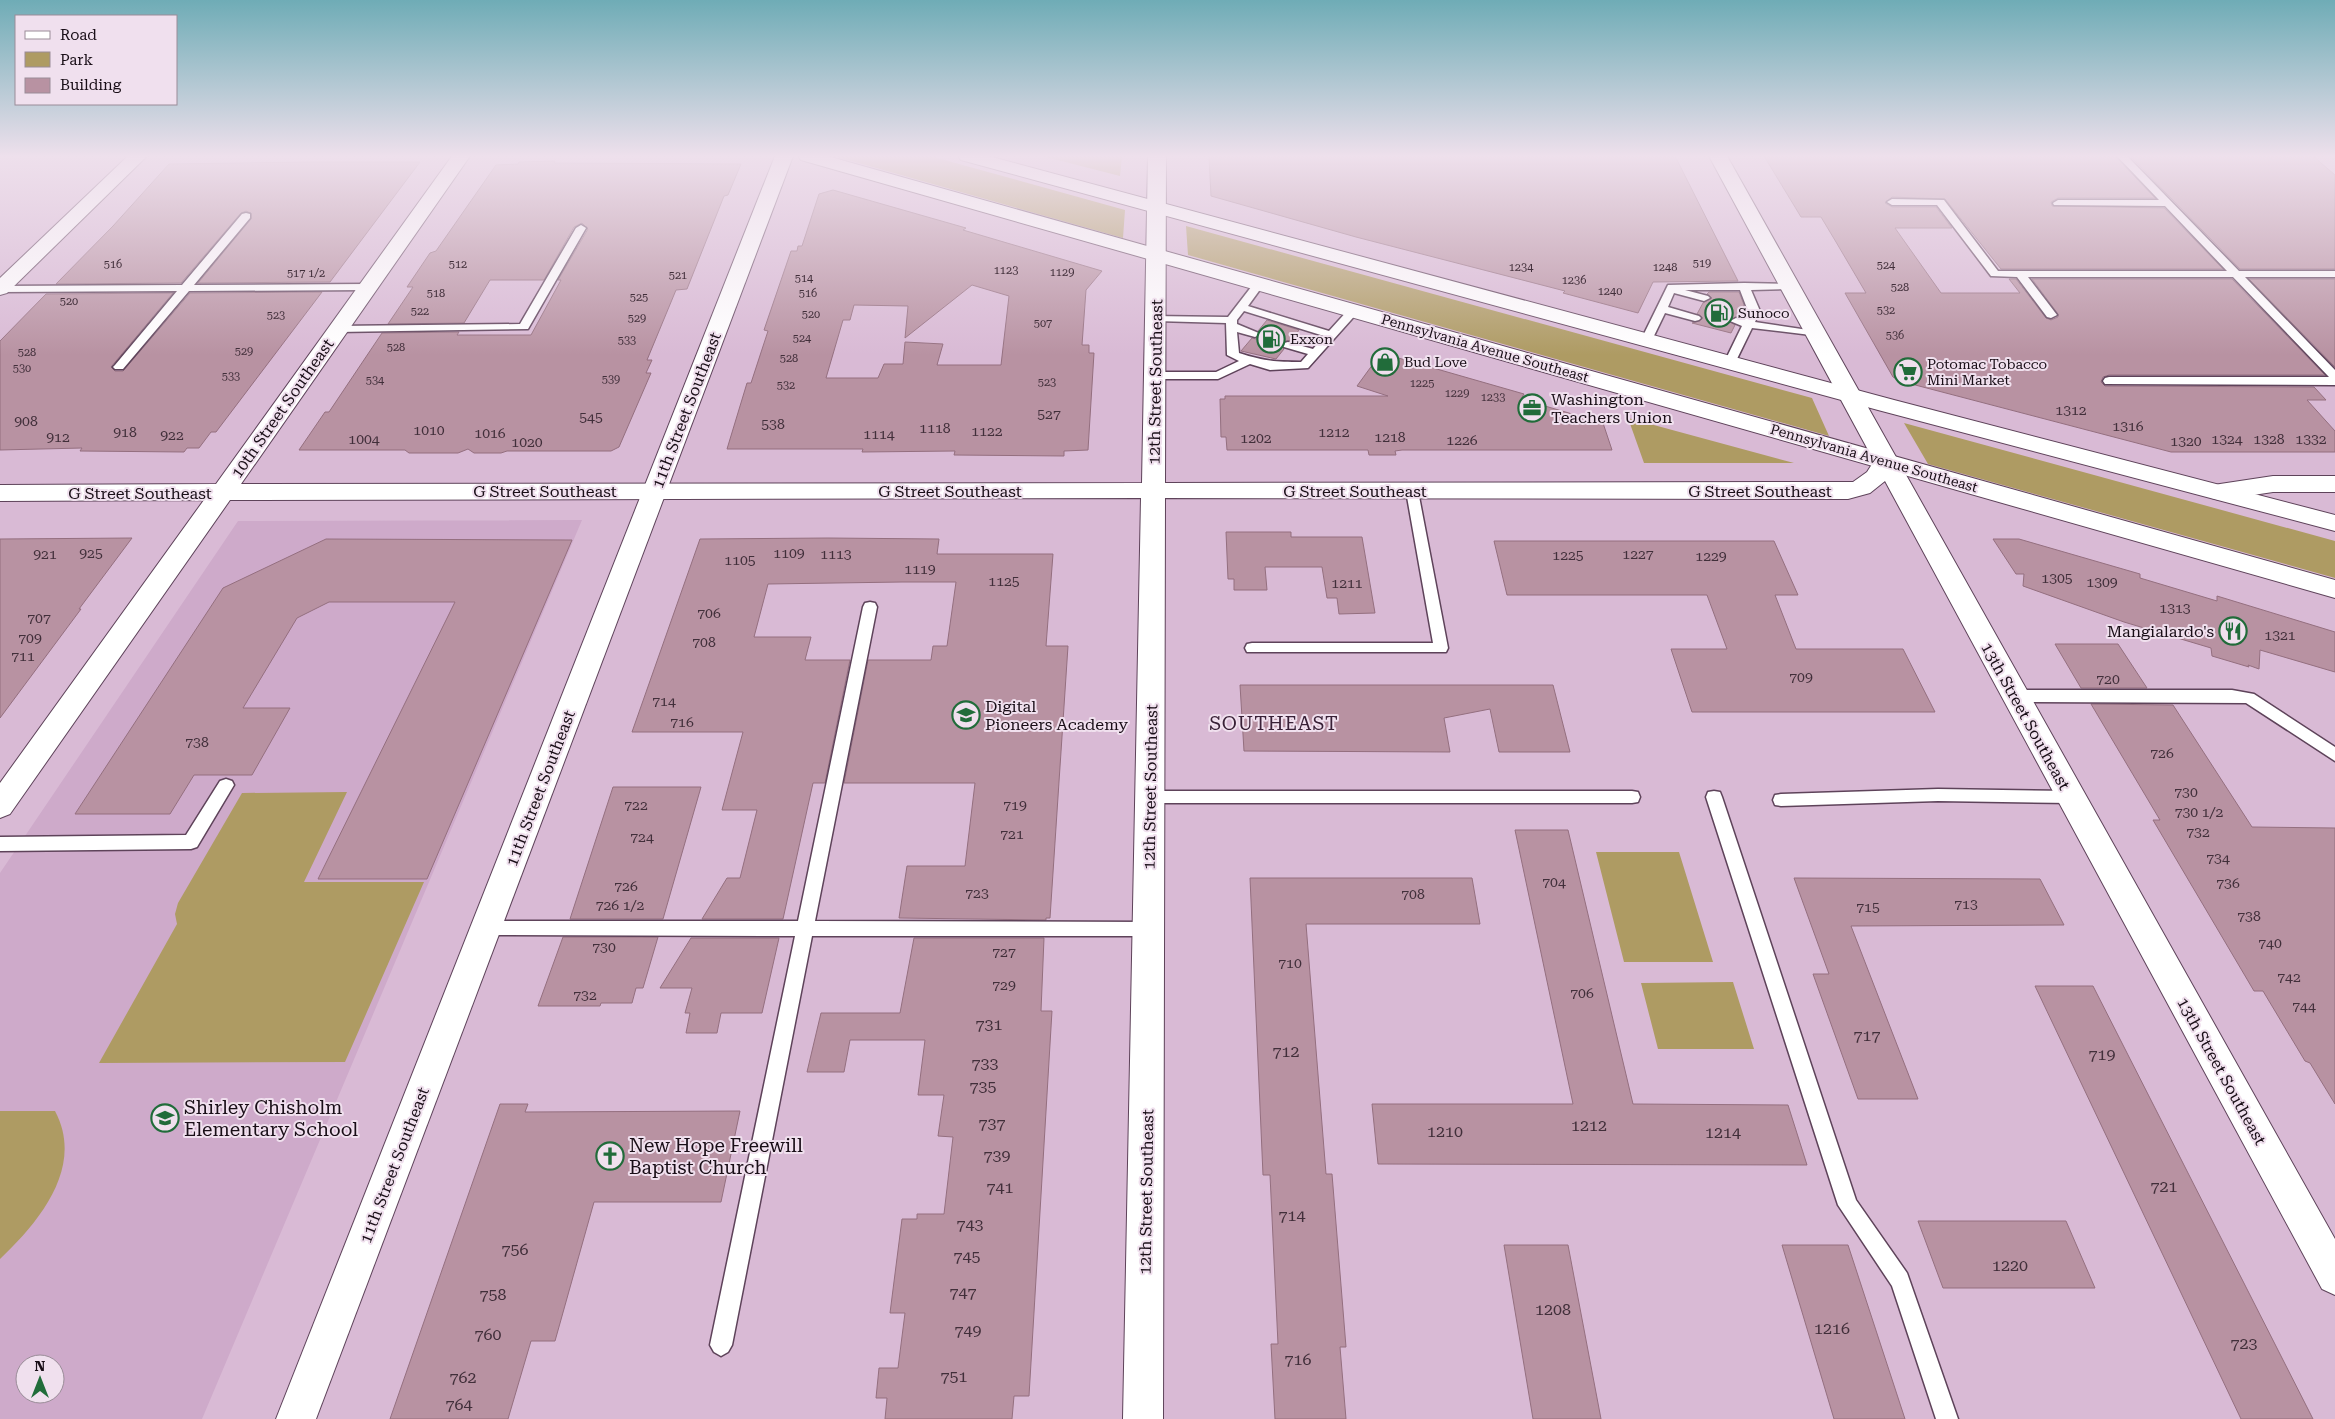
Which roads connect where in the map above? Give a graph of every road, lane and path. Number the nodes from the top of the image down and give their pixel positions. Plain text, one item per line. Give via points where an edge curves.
1 (69, 222) edge
2 (241, 222) edge
3 (413, 222) edge
4 (758, 222) edge
5 (1041, 222) edge
6 (1157, 222) edge
7 (1210, 222) edge
8 (1754, 222) edge
9 (1955, 222) edge
10 (2186, 222) edge
11 (581, 228) dead end
12 (1157, 255) junction
13 (2020, 274) junction
14 (2236, 274) junction
15 (2335, 274) edge
16 (1259, 284) junction
17 (1744, 286) junction
18 (1789, 286) junction
19 (186, 287) junction
20 (367, 287) junction
21 (0, 289) edge
22 (1666, 299) junction
23 (1241, 307) junction
24 (1353, 310) junction
25 (2052, 315) dead end
26 (1156, 318) junction
27 (1750, 321) junction
28 (1231, 323) junction
29 (337, 329) junction
30 (1255, 334) dead end
31 (1815, 334) junction
32 (1332, 335) junction
33 (1647, 340) junction
34 (1288, 345) dead end
35 (1316, 353) junction
36 (1249, 360) junction
37 (1730, 362) junction
38 (119, 367) dead end
39 (1155, 376) junction
40 (2335, 379) edge
41 (2109, 381) dead end
42 (1849, 395) junction
43 (1885, 461) junction
44 (2335, 484) edge
45 (655, 490) junction
46 (1153, 491) junction
47 (1412, 491) junction
48 (2220, 492) junction
49 (0, 493) edge
50 (222, 493) junction
51 (2335, 523) edge
52 (2335, 589) edge
53 (870, 607) dead end
54 (1252, 648) dead end
55 (2015, 696) junction
56 (2335, 755) edge
57 (226, 785) dead end
58 (1714, 796) dead end
59 (1150, 797) junction
60 (2071, 797) junction
61 (1632, 798) dead end
62 (1781, 800) dead end
63 (0, 806) edge
64 (0, 844) edge
65 (486, 928) junction
66 (804, 928) junction
67 (1149, 929) junction
68 (2335, 1276) edge
69 (721, 1345) dead end
70 (296, 1419) edge
71 (1143, 1419) edge
72 (1946, 1419) edge

1 - 21 street
2 - 19 lane
3 - 20 street, 10th Street Southeast
4 - 45 street, 11th Street Southeast
5 - 12 street, Pennsylvania Avenue Southeast
6 - 12 street, 12th Street Southeast
7 - 33 street
8 - 18 street, 13th Street Southeast
9 - 13 lane via 1995,274
10 - 14 lane
11 - 29 lane via 524,327
12 - 16 street, Pennsylvania Avenue Southeast
12 - 26 street, 12th Street Southeast
13 - 14 lane
13 - 25 lane
14 - 15 lane
14 - 40 lane
16 - 23 lane
16 - 24 street, Pennsylvania Avenue Southeast
17 - 18 lane
17 - 22 lane via 1672,287
17 - 27 lane
18 - 31 street, 13th Street Southeast
19 - 20 lane
19 - 21 lane
19 - 38 lane
20 - 29 street, 10th Street Southeast
22 - 22 lane via 1700,308
22 - 33 lane
23 - 28 lane
23 - 32 lane
24 - 32 lane
24 - 43 street, Pennsylvania Avenue Southeast
26 - 28 lane
26 - 39 street, 12th Street Southeast
27 - 27 lane via 1738,318
27 - 31 lane
27 - 37 lane
28 - 30 lane
28 - 36 lane via 1233,355
29 - 50 street, 10th Street Southeast
31 - 42 street, 13th Street Southeast
32 - 35 lane
33 - 37 street
34 - 35 lane
35 - 36 lane via 1304,366 1270,366
36 - 39 lane via 1218,375
37 - 42 street
39 - 46 street, 12th Street Southeast
40 - 41 lane
42 - 43 street, 13th Street Southeast
42 - 48 street
43 - 47 street, G Street Southeast via 1872,483 1848,491
43 - 52 street, Pennsylvania Avenue Southeast
43 - 55 street, 13th Street Southeast
44 - 48 street via 2273,484
45 - 46 street, G Street Southeast
45 - 50 street, G Street Southeast
45 - 65 street, 11th Street Southeast
46 - 47 street, G Street Southeast
46 - 59 street, 12th Street Southeast
47 - 54 lane via 1440,648
48 - 51 street
49 - 50 street, G Street Southeast
50 - 63 street, 10th Street Southeast
53 - 66 lane
55 - 56 lane via 2249,698
55 - 60 street, 13th Street Southeast
57 - 64 lane via 191,842
58 - 72 lane via 1848,1205 1900,1280
59 - 61 lane
59 - 67 street, 12th Street Southeast
60 - 62 lane via 1938,795
60 - 68 street, 13th Street Southeast
65 - 66 lane
65 - 70 street, 11th Street Southeast
66 - 67 lane
66 - 69 lane
67 - 71 street, 12th Street Southeast

